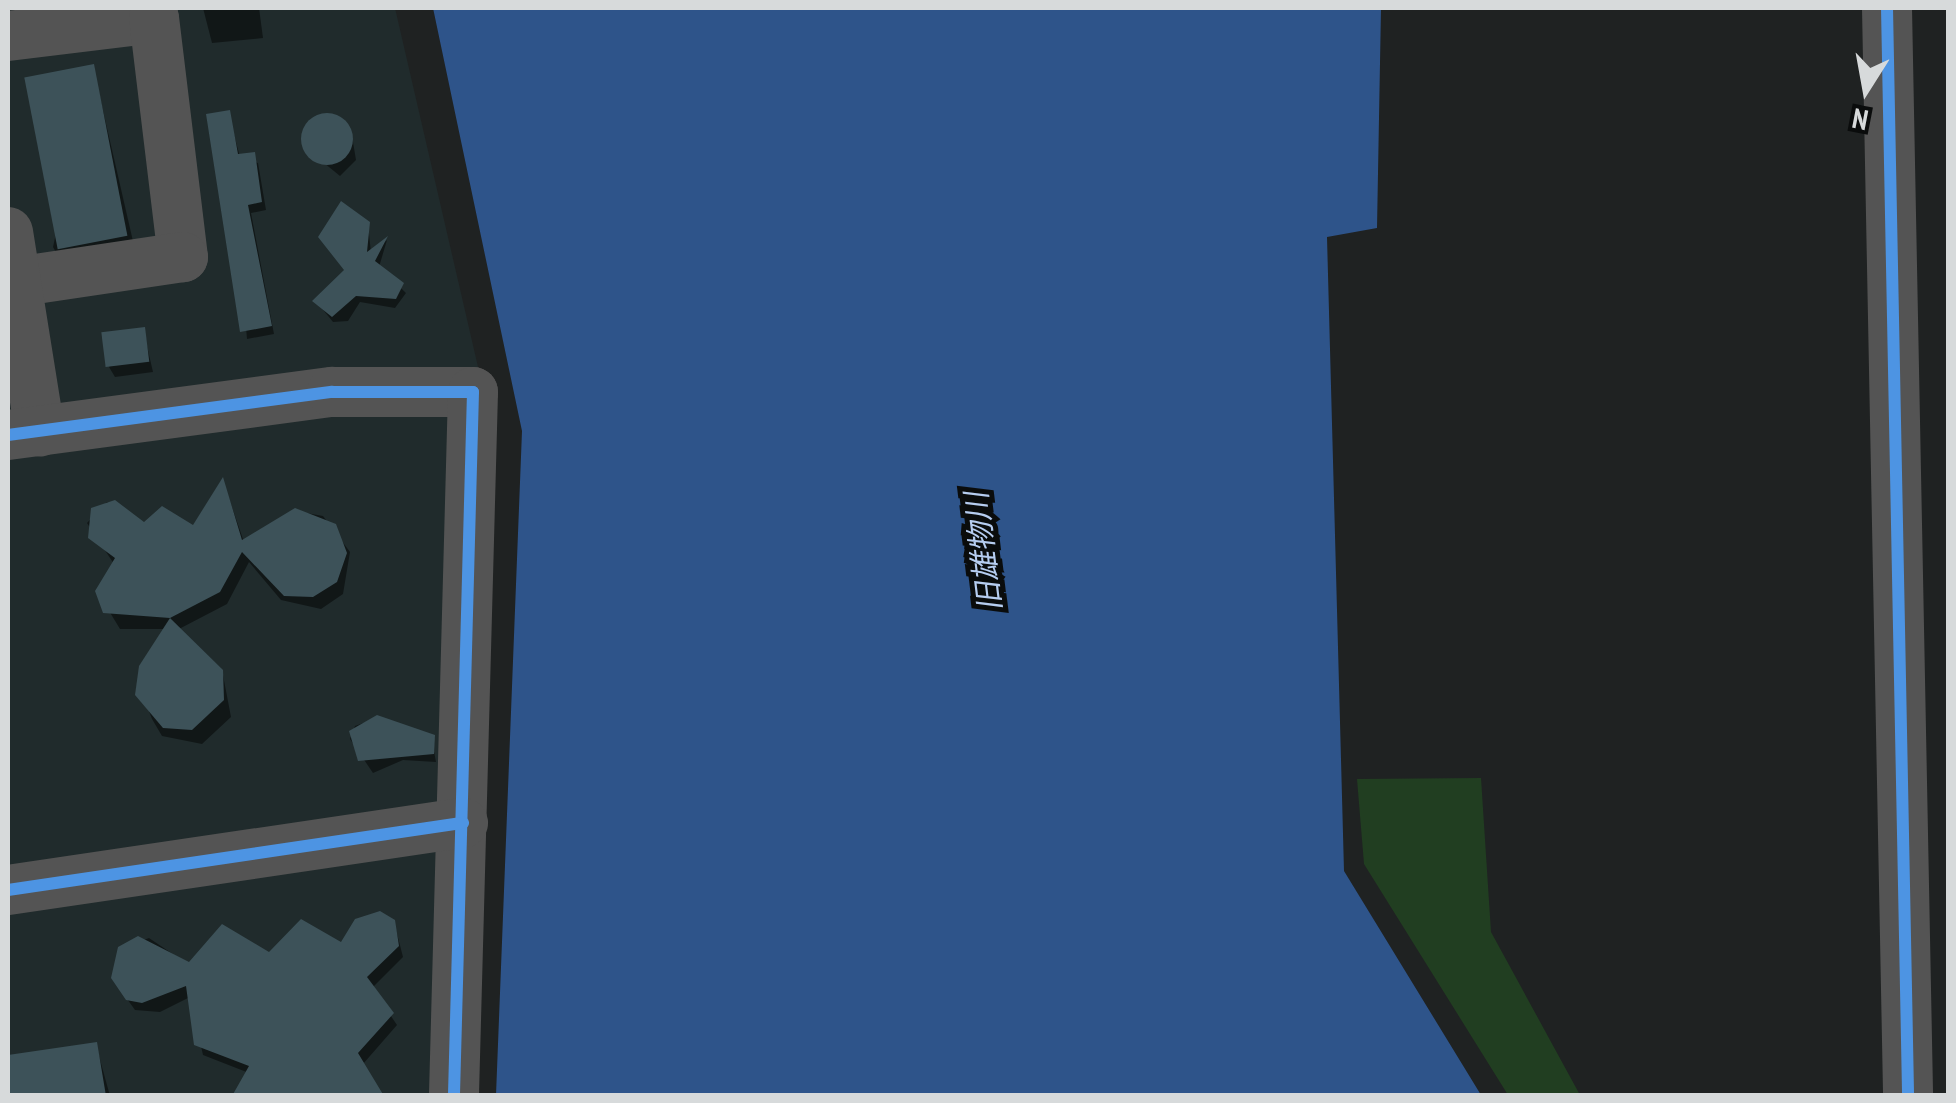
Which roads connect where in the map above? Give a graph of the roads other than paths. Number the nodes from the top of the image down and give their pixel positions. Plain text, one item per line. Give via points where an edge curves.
1 (1887, 8) edge
2 (8, 36) edge
3 (8, 232) edge
4 (15, 282) junction
5 (24, 433) edge
6 (464, 824) junction
7 (8, 890) edge
8 (454, 1096) edge
9 (1908, 1096) edge

1 - 9 street
2 - 4 street via 154,18 183,257
3 - 4 street
4 - 5 street
5 - 6 street via 332,392 473,392
6 - 7 street
6 - 8 street

